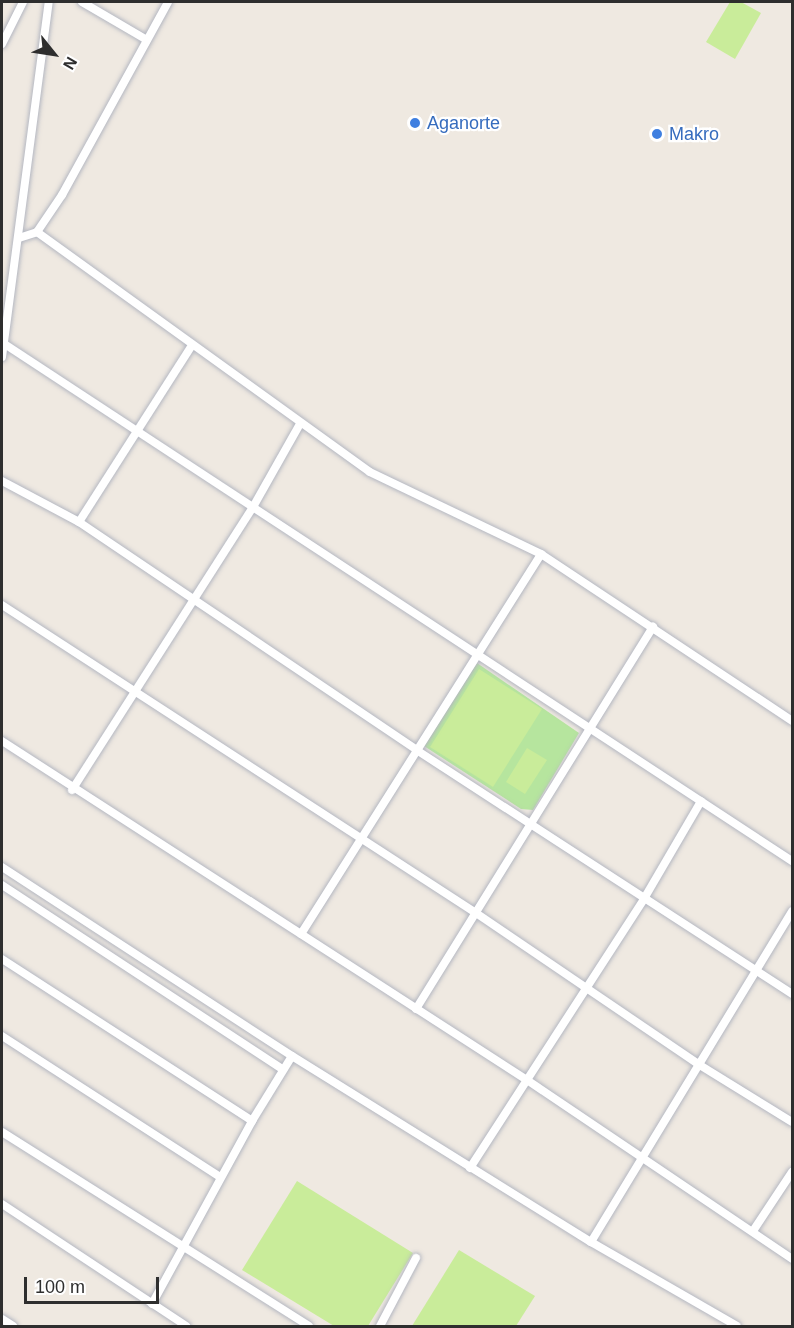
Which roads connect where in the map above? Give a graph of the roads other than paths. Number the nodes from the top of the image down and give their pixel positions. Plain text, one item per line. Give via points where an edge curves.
1 (23, 2) edge
2 (48, 2) edge
3 (82, 2) edge
4 (168, 2) edge
5 (147, 40) junction
6 (2, 44) edge
7 (37, 232) junction
8 (19, 238) junction
9 (3, 343) junction
10 (192, 345) junction
11 (2, 357) edge
12 (300, 424) junction
13 (138, 430) junction
14 (2, 481) edge
15 (253, 507) junction
16 (79, 522) junction
17 (540, 554) junction
18 (194, 598) junction
19 (2, 605) edge
20 (653, 627) junction
21 (478, 656) junction
22 (136, 690) junction
23 (792, 721) edge
24 (591, 728) junction
25 (2, 741) edge
26 (418, 751) junction
27 (72, 789) junction
28 (700, 801) junction
29 (531, 822) junction
30 (359, 841) junction
31 (792, 861) edge
32 (2, 867) edge
33 (2, 885) edge
34 (645, 897) junction
35 (792, 911) edge
36 (476, 913) junction
37 (302, 934) junction
38 (2, 959) edge
39 (755, 970) junction
40 (586, 990) junction
41 (792, 993) edge
42 (416, 1009) junction
43 (2, 1036) edge
44 (292, 1056) junction
45 (698, 1064) junction
46 (282, 1069) junction
47 (527, 1080) junction
48 (252, 1121) junction
49 (792, 1122) edge
50 (2, 1132) edge
51 (645, 1159) junction
52 (470, 1168) junction
53 (792, 1172) edge
54 (220, 1177) junction
55 (2, 1204) edge
56 (753, 1231) junction
57 (591, 1242) junction
58 (183, 1249) junction
59 (416, 1258) dead end
60 (792, 1259) edge
61 (152, 1304) junction
62 (2, 1319) edge
63 (13, 1326) edge
64 (186, 1326) edge
65 (309, 1326) edge
66 (380, 1326) edge
67 (737, 1326) edge

1 - 6 street
2 - 8 street
3 - 5 street
4 - 5 street
5 - 7 street via 62,195
7 - 8 street
7 - 10 street
8 - 9 street
9 - 11 street
9 - 13 street
10 - 12 street
10 - 13 street
12 - 15 street
12 - 17 street via 370,472
13 - 15 street
13 - 16 street
14 - 16 street
15 - 18 street
15 - 21 street
16 - 18 street
17 - 20 street
17 - 21 street
18 - 22 street
18 - 26 street
19 - 22 street
20 - 23 street
20 - 24 street
21 - 24 street
21 - 26 street
22 - 27 street
22 - 30 street
24 - 28 street
24 - 29 street
25 - 27 street
26 - 29 street
26 - 30 street
27 - 37 street
28 - 31 street
28 - 34 street
29 - 34 street
29 - 36 street
30 - 36 street
30 - 37 street
32 - 44 street
33 - 46 street
34 - 39 street
34 - 40 street
35 - 39 street
36 - 40 street
36 - 42 street
37 - 42 street
38 - 48 street
39 - 41 street
39 - 45 street
40 - 45 street
40 - 47 street
42 - 47 street
43 - 54 street
44 - 46 street
44 - 52 street
45 - 49 street
45 - 51 street
46 - 48 street
47 - 51 street
47 - 52 street
48 - 54 street
50 - 58 street
51 - 56 street
51 - 57 street
52 - 57 street
53 - 56 street
54 - 58 street
55 - 61 street
56 - 60 street
57 - 67 street
58 - 61 street
58 - 65 street
59 - 66 street
61 - 64 street
62 - 63 street

